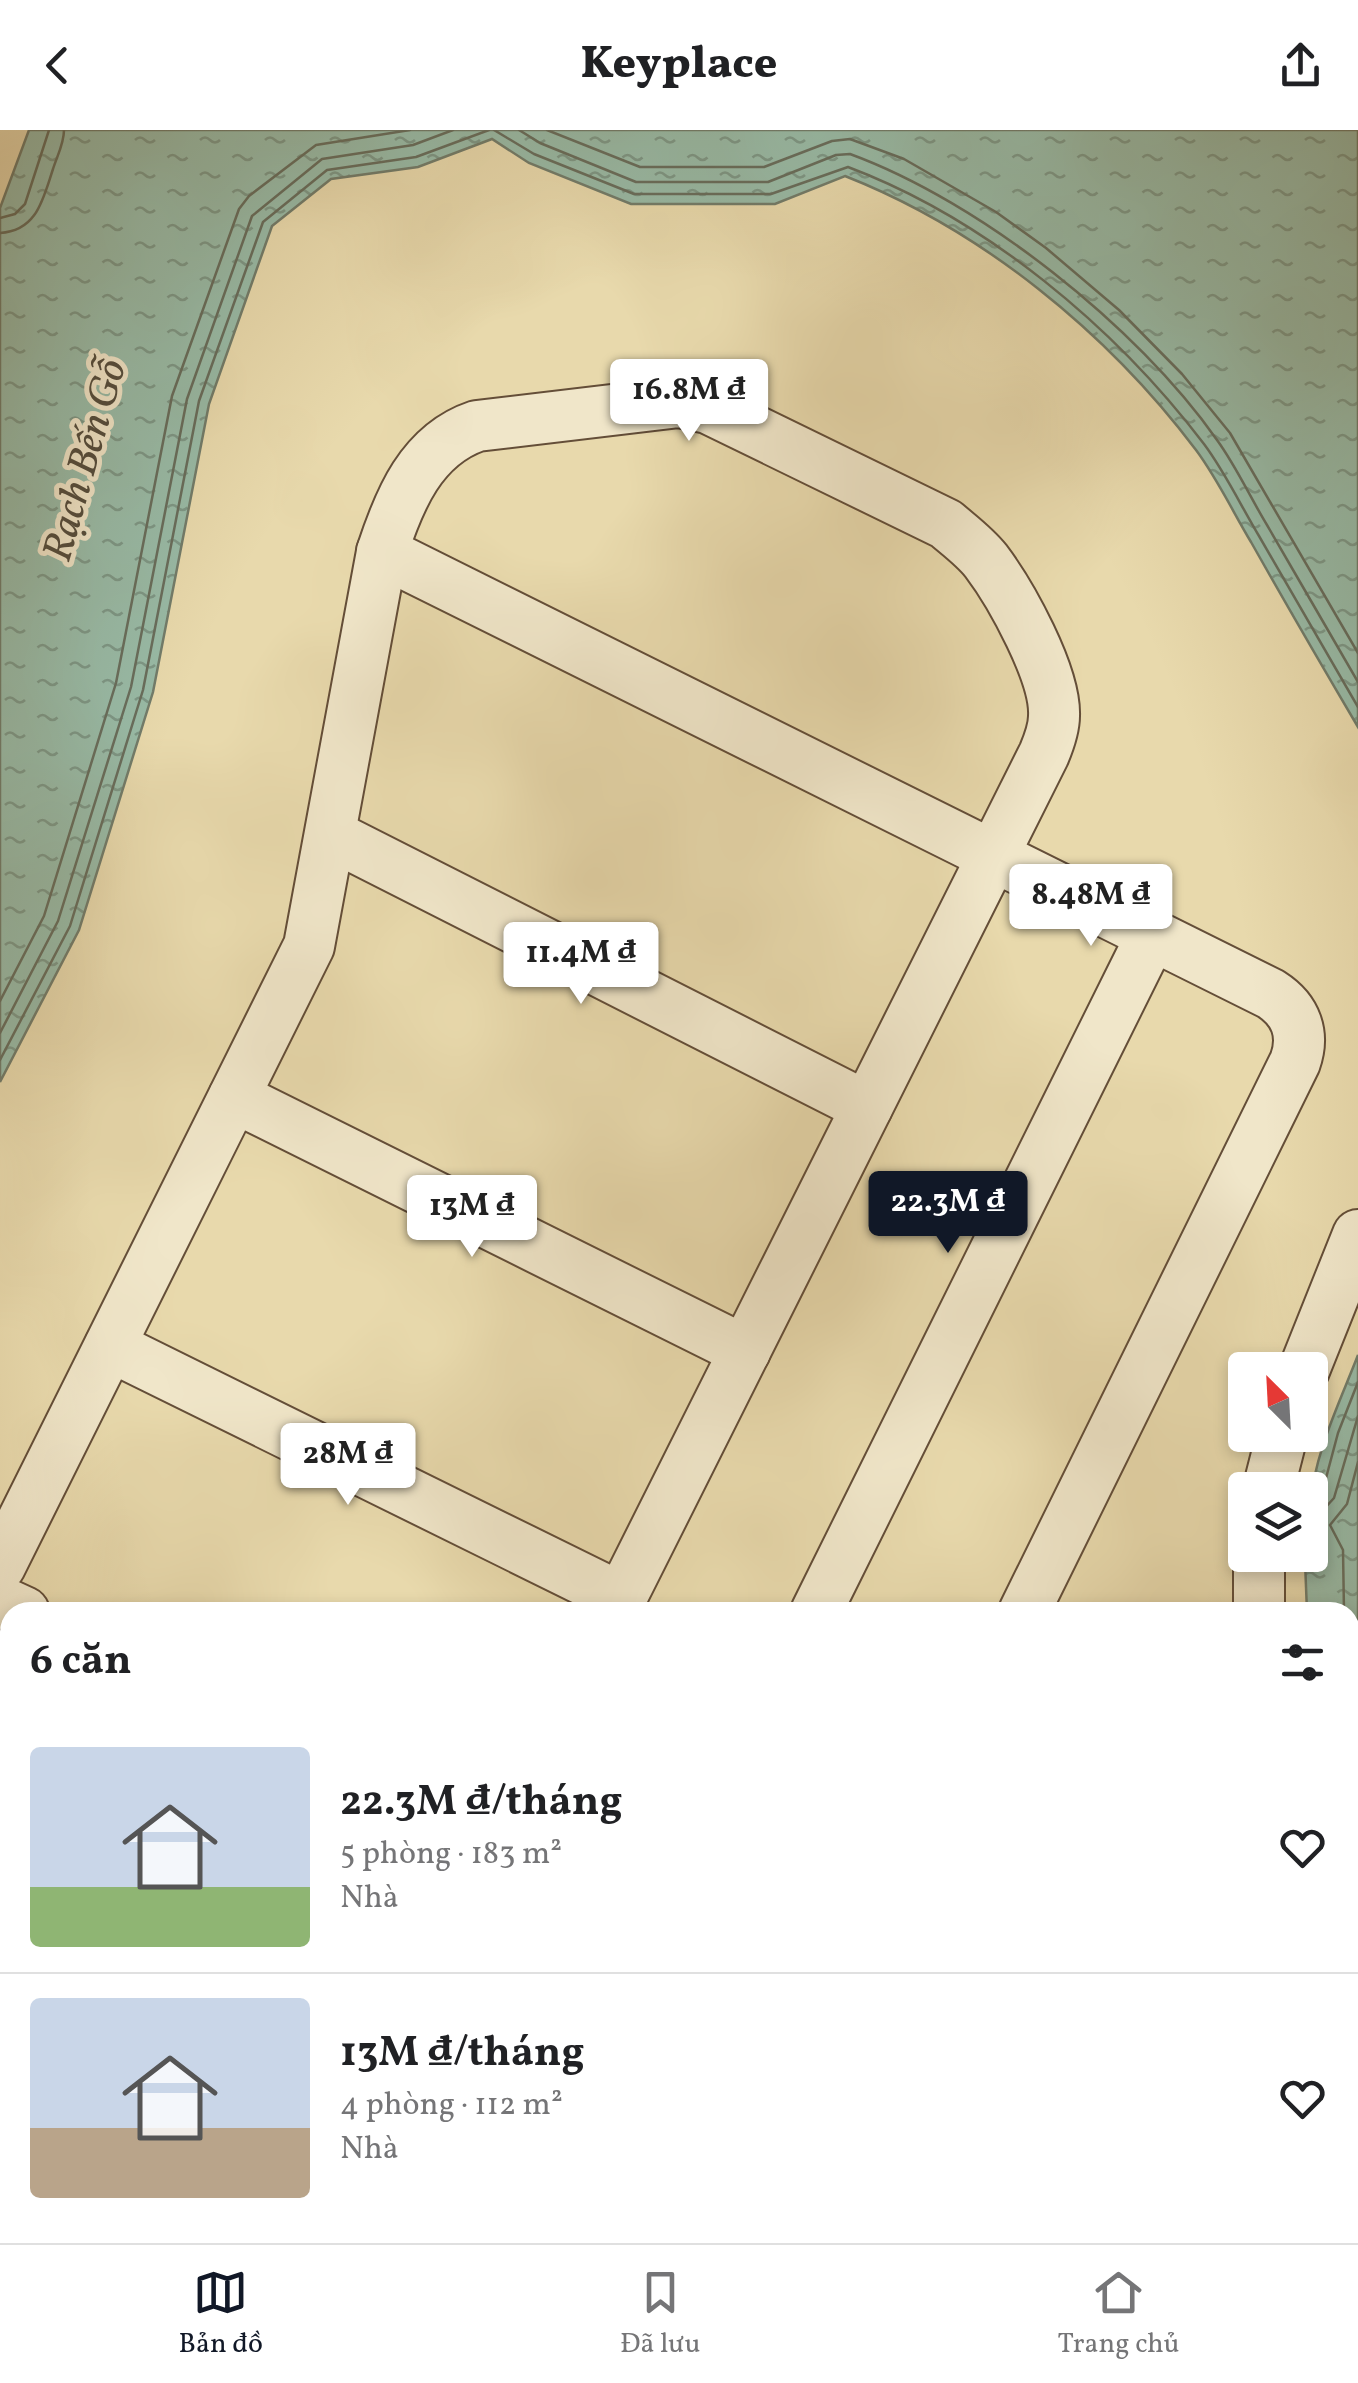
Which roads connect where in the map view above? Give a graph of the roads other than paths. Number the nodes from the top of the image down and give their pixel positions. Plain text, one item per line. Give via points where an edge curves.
1 (382, 552) junction
2 (331, 835) junction
3 (994, 856) junction
4 (1152, 935) junction
5 (234, 1098) junction
6 (867, 1107) junction
7 (1358, 1235) edge
8 (110, 1346) junction
9 (745, 1351) junction
10 (1311, 1352) edge
11 (0, 1566) edge
12 (1260, 1572) edge
13 (611, 1602) edge
14 (619, 1602) edge
15 (821, 1602) edge
16 (1029, 1602) edge
17 (1259, 1602) edge

1 - 2 street
1 - 3 street
1 - 3 street via 406,491 448,438 493,422 664,402 708,408 929,516 985,561 1041,663 1055,714 1044,754
2 - 5 street via 309,946
2 - 6 street
3 - 4 street
3 - 6 street
4 - 15 street
4 - 16 street via 1285,1004 1298,1026 1298,1053
5 - 8 street
5 - 9 street
6 - 9 street
7 - 10 street
8 - 11 street
8 - 13 street
9 - 14 street
12 - 17 street

